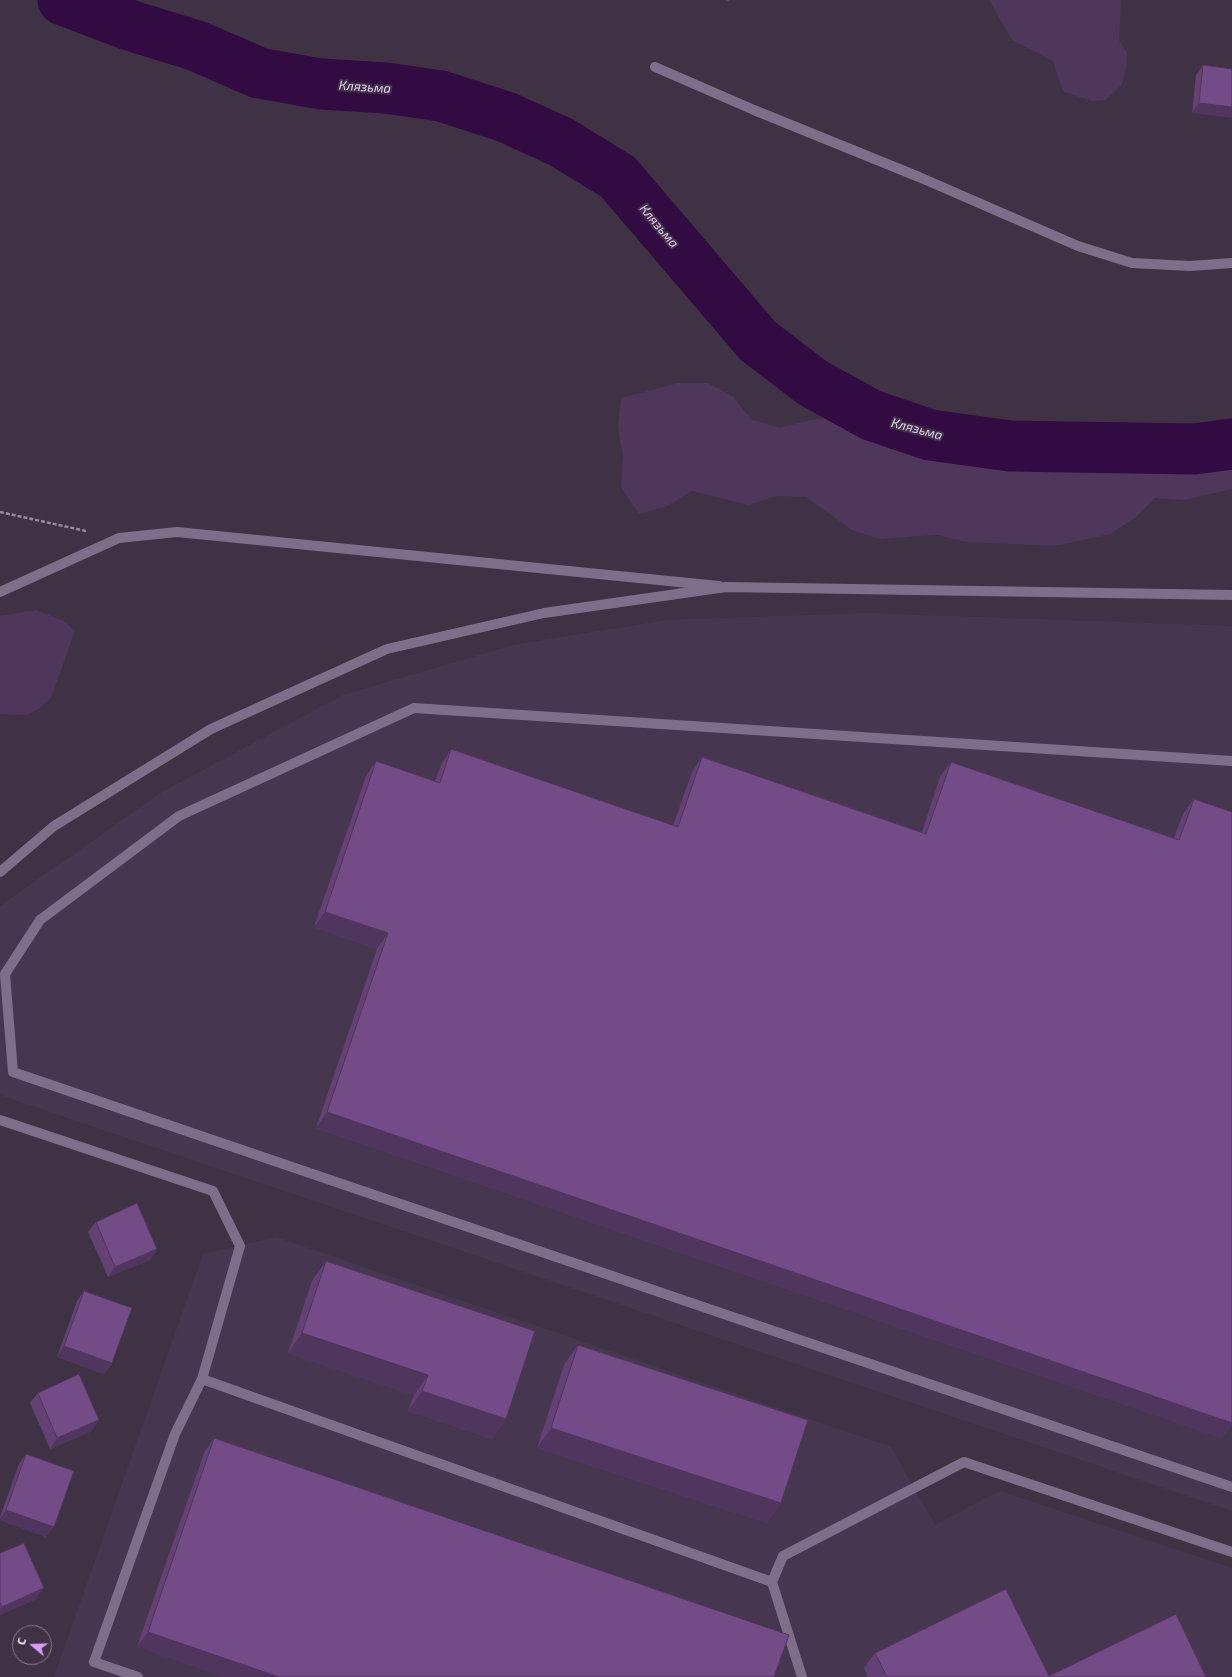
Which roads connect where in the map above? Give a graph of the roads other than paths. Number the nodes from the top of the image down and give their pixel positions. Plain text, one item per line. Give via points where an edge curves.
1 (655, 67) dead end
2 (1232, 263) edge
3 (726, 587) junction
4 (0, 592) edge
5 (1232, 595) edge
6 (1232, 761) edge
7 (0, 872) edge
8 (0, 1120) edge
9 (202, 1379) junction
10 (1232, 1487) edge
11 (1232, 1552) edge
12 (772, 1582) junction
13 (138, 1677) edge
14 (802, 1677) edge

1 - 2 street via 1078,246 1132,263 1190,266
3 - 4 street via 177,532 119,538
3 - 5 street
3 - 7 street via 544,613 387,649 211,729 54,826
6 - 10 street via 414,708 179,816 40,920 5,974 13,1072
8 - 9 street via 213,1191 240,1246
9 - 12 street
9 - 13 street via 175,1434 94,1662
11 - 12 street via 964,1462 783,1556
12 - 14 street

